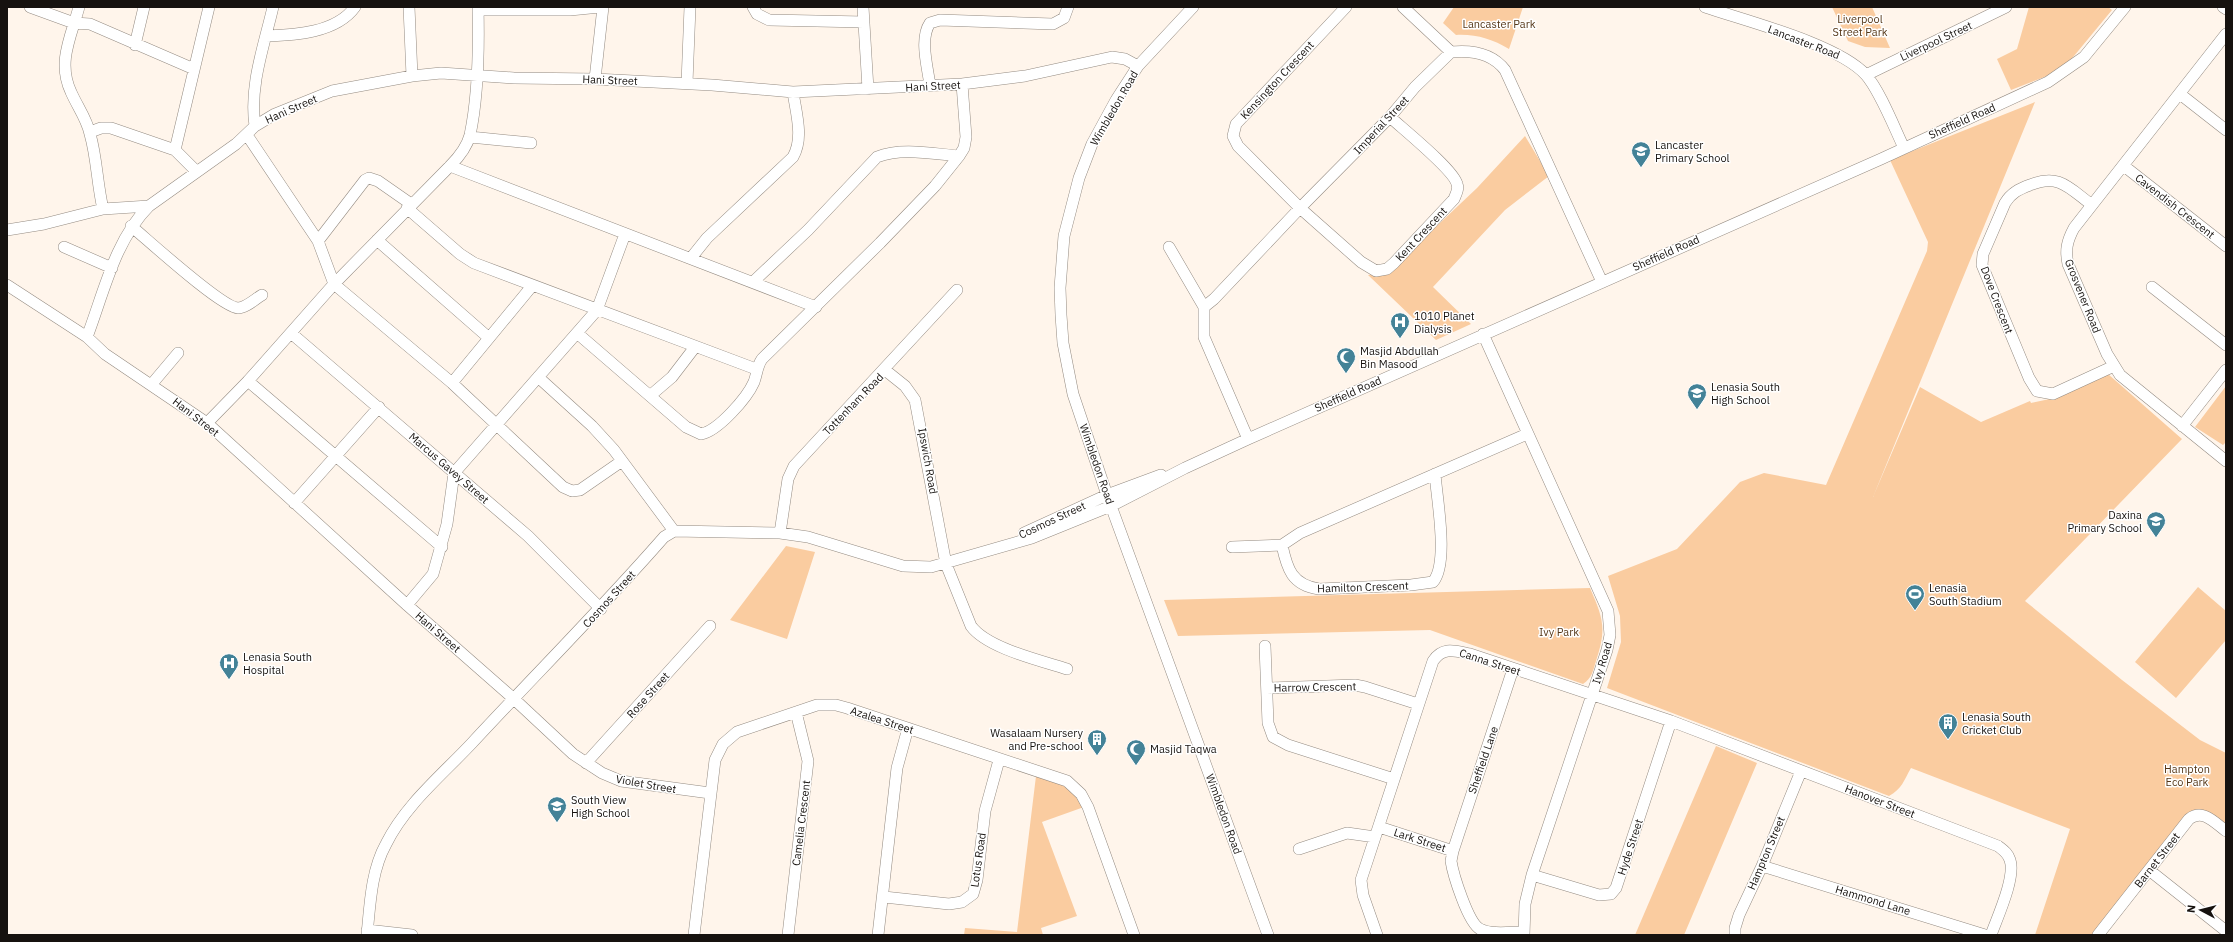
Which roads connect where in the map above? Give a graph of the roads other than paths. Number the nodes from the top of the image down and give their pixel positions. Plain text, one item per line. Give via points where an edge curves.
1 (30, 7) edge
2 (79, 7) edge
3 (144, 7) edge
4 (209, 7) edge
5 (273, 7) edge
6 (355, 7) edge
7 (409, 7) edge
8 (600, 7) edge
9 (603, 7) edge
10 (690, 7) edge
11 (753, 7) edge
12 (863, 7) edge
13 (1068, 7) edge
14 (1193, 7) edge
15 (1346, 7) edge
16 (1403, 7) edge
17 (1704, 7) edge
18 (2006, 7) edge
19 (2125, 7) edge
20 (2223, 7) edge
21 (478, 9) edge
22 (2226, 9) edge
23 (864, 22) junction
24 (74, 23) junction
25 (2226, 34) edge
26 (266, 36) junction
27 (135, 45) junction
28 (1451, 52) junction
29 (1138, 66) junction
30 (194, 69) junction
31 (1866, 75) junction
32 (412, 76) junction
33 (477, 76) junction
34 (595, 79) junction
35 (687, 83) junction
36 (962, 84) junction
37 (930, 86) junction
38 (868, 89) junction
39 (794, 92) junction
40 (2180, 94) junction
41 (1390, 118) junction
42 (255, 126) junction
43 (2226, 130) edge
44 (90, 132) junction
45 (247, 135) junction
46 (470, 137) junction
47 (531, 143) dead end
48 (1904, 148) junction
49 (175, 150) junction
50 (959, 156) junction
51 (450, 166) junction
52 (2124, 166) junction
53 (196, 172) junction
54 (2092, 205) junction
55 (149, 206) junction
56 (409, 206) junction
57 (1300, 208) junction
58 (103, 209) junction
59 (132, 226) junction
60 (7, 230) edge
61 (625, 234) junction
62 (377, 240) junction
63 (318, 241) junction
64 (2226, 246) edge
65 (64, 247) dead end
66 (1169, 247) dead end
67 (691, 258) junction
68 (112, 268) junction
69 (753, 282) junction
70 (1602, 282) junction
71 (7, 284) edge
72 (334, 284) junction
73 (532, 286) junction
74 (2152, 287) dead end
75 (957, 290) dead end
76 (262, 295) dead end
77 (816, 307) junction
78 (1204, 307) junction
79 (597, 310) junction
80 (291, 333) junction
81 (577, 333) junction
82 (1483, 334) junction
83 (87, 337) junction
84 (489, 338) junction
85 (2226, 345) edge
86 (695, 346) junction
87 (178, 353) dead end
88 (2114, 366) junction
89 (756, 369) junction
90 (885, 370) junction
91 (2226, 370) edge
92 (538, 377) junction
93 (248, 381) junction
94 (452, 383) junction
95 (151, 385) junction
96 (651, 396) junction
97 (379, 407) junction
98 (207, 423) junction
99 (497, 424) junction
100 (2182, 426) junction
101 (1527, 434) junction
102 (1248, 438) junction
103 (337, 455) junction
104 (622, 461) junction
105 (2226, 461) edge
106 (1185, 468) junction
107 (454, 473) junction
108 (1435, 474) junction
109 (1107, 495) junction
110 (294, 503) junction
111 (1111, 506) junction
112 (674, 531) junction
113 (780, 533) junction
114 (1282, 545) junction
115 (442, 546) junction
116 (998, 547) junction
117 (1232, 547) dead end
118 (946, 564) junction
119 (407, 605) junction
120 (601, 609) junction
121 (710, 626) dead end
122 (1265, 646) dead end
123 (1067, 669) dead end
124 (1513, 670) junction
125 (1267, 688) junction
126 (1592, 694) junction
127 (514, 699) junction
128 (1418, 704) junction
129 (796, 712) junction
130 (1671, 721) junction
131 (908, 728) junction
132 (1000, 760) junction
133 (586, 763) junction
134 (1800, 771) junction
135 (1394, 779) junction
136 (710, 793) junction
137 (1377, 832) junction
138 (2226, 832) edge
139 (1299, 849) dead end
140 (1453, 851) junction
141 (1762, 866) junction
142 (2149, 870) junction
143 (1532, 875) junction
144 (884, 897) junction
145 (2226, 931) edge
146 (367, 933) edge
147 (1132, 934) edge
148 (1524, 934) edge
149 (412, 935) edge
150 (694, 935) edge
151 (788, 935) edge
152 (878, 935) edge
153 (1268, 935) edge
154 (1377, 935) edge
155 (1736, 935) edge
156 (1985, 935) edge
157 (1991, 935) edge
158 (2098, 935) edge

1 - 24 street
2 - 24 street
3 - 27 street
4 - 30 street
5 - 26 street
6 - 26 street via 340,21 305,33
7 - 32 street
8 - 21 street via 570,10
9 - 34 street
10 - 35 street
11 - 23 street via 756,14 769,20
12 - 23 street
13 - 37 street via 1064,18 1053,24 940,20 930,23 925,40
14 - 29 street, Wimbledon Road
15 - 57 street, Kensington Crescent via 1236,124 1233,131 1238,146
16 - 28 street
17 - 31 street, Lancaster Road via 1825,49 1850,62
18 - 31 street, Liverpool Street
19 - 48 street, Sheffield Road via 2084,57 2069,69 2048,82
20 - 22 street
21 - 33 street
23 - 38 street
24 - 27 street via 90,24
24 - 44 street via 65,54 64,72
25 - 40 street, Grosvener Road
26 - 42 street via 252,97
27 - 30 street
28 - 41 street, Imperial Street via 1415,87
28 - 70 street via 1487,56 1505,70
29 - 36 street, Hani Street via 1125,59 1112,57 1025,76
29 - 109 street, Wimbledon Road via 1104,120 1084,164 1070,207 1062,256 1061,315 1068,372
30 - 49 street
31 - 48 street, Lancaster Road
32 - 33 street, Hani Street via 440,73
32 - 42 street, Hani Street via 332,91
33 - 34 street, Hani Street
33 - 46 street
34 - 35 street, Hani Street
35 - 39 street, Hani Street
36 - 37 street, Hani Street
36 - 50 street via 966,137
37 - 38 street, Hani Street
38 - 39 street, Hani Street
39 - 67 street via 799,136 797,151 707,238
40 - 43 street
40 - 52 street, Grosvener Road
41 - 57 street, Imperial Street
41 - 57 street, Kent Crescent via 1448,170 1457,184 1454,199 1394,263 1381,271 1370,268
42 - 45 street, Hani Street
44 - 49 street via 111,128
44 - 58 street
45 - 53 street, Hani Street
45 - 63 street
46 - 47 street
46 - 51 street via 458,158
48 - 70 street, Sheffield Road
49 - 53 street
50 - 69 street via 909,153 884,154 877,157 808,230
50 - 77 street via 935,186
51 - 56 street
51 - 61 street
52 - 54 street, Grosvener Road
52 - 64 street, Cavendish Crescent
53 - 55 street, Hani Street
54 - 88 street, Grosvener Road via 2069,236 2065,254
54 - 88 street, Dove Crescent via 2057,181 2040,181 2020,189 2005,203 1983,254 1982,265 2029,378 2037,391 2053,394
55 - 58 street
55 - 59 street, Hani Street
56 - 62 street
56 - 63 street via 378,181 369,178
56 - 73 street via 467,259
57 - 78 street, Imperial Street
58 - 60 street via 44,224
59 - 68 street, Hani Street via 125,235
59 - 76 street via 216,296 235,307 243,307
61 - 67 street
61 - 79 street
62 - 72 street
62 - 84 street
63 - 72 street
65 - 68 street
66 - 78 street
67 - 69 street
68 - 83 street, Hani Street
69 - 77 street
70 - 82 street, Sheffield Road
71 - 83 street
72 - 80 street
72 - 94 street
73 - 79 street
73 - 84 street
74 - 85 street
75 - 90 street, Tottenham Road
77 - 89 street via 769,352
78 - 102 street via 1204,337
79 - 81 street
79 - 86 street
80 - 93 street
80 - 97 street, Marcus Gavey Street
81 - 92 street
81 - 96 street
82 - 101 street, Ivy Road
82 - 102 street, Sheffield Road
83 - 95 street, Hani Street via 105,354
84 - 94 street
86 - 89 street
86 - 96 street via 672,377
87 - 95 street
88 - 100 street, Grosvener Road via 2127,382
89 - 96 street via 750,389 722,422 708,433 701,434 686,427
90 - 113 street, Tottenham Road via 801,458 790,473
90 - 118 street, Ipswich Road via 905,386 915,400
91 - 100 street
92 - 99 street
92 - 104 street via 592,426
93 - 98 street
93 - 103 street
94 - 99 street
95 - 98 street, Hani Street
97 - 103 street
97 - 107 street, Marcus Gavey Street
98 - 110 street, Hani Street
99 - 104 street via 568,490 580,490
99 - 107 street
100 - 105 street, Grosvener Road
101 - 108 street
101 - 126 street, Ivy Road via 1608,611 1610,635
102 - 106 street, Sheffield Road
103 - 110 street
103 - 115 street
104 - 112 street
106 - 109 street, Sheffield Road
106 - 111 street, Sheffield Road
107 - 115 street via 450,510
107 - 120 street, Marcus Gavey Street via 548,554
108 - 114 street via 1300,533
108 - 114 street, Hamilton Crescent via 1442,554 1440,570 1433,582 1319,589 1305,586 1295,579 1288,567
109 - 111 street, Wimbledon Road
109 - 116 street, Cosmos Street
110 - 119 street, Hani Street
111 - 116 street, Cosmos Street via 1032,538
111 - 153 street, Wimbledon Road
112 - 113 street, Cosmos Street
112 - 120 street, Cosmos Street via 664,537
113 - 118 street, Cosmos Street via 808,537 913,568
114 - 117 street
115 - 119 street via 433,574
116 - 118 street, Cosmos Street
118 - 123 street, Ipswich Road via 971,626 977,634 990,642
119 - 127 street, Hani Street
120 - 127 street, Cosmos Street
121 - 133 street, Rose Street
122 - 125 street
124 - 126 street, Canna Street
124 - 128 street, Canna Street via 1470,654 1442,651 1433,661
124 - 140 street, Sheffield Lane
125 - 128 street, Harrow Crescent via 1355,685
125 - 135 street, Harrow Crescent via 1270,732 1278,741
126 - 130 street, Canna Street
126 - 143 street, Ivy Road
127 - 133 street, Violet Street
127 - 146 street, Cosmos Street via 396,826 379,860
128 - 135 street, Canna Street
129 - 131 street, Azalea Street via 817,705 836,705
129 - 136 street, Azalea Street via 753,725 728,737 715,760
129 - 151 street, Camelia Crescent via 808,761
130 - 134 street, Hanover Street
130 - 143 street, Hyde Street via 1616,888 1610,894 1599,895
131 - 132 street, Azalea Street
131 - 144 street via 897,768
132 - 144 street, Lotus Road via 985,811 973,894 962,902 948,904
132 - 147 street, Azalea Street via 1067,781 1081,794 1088,807
133 - 136 street, Violet Street via 621,781
134 - 141 street, Hampton Street
134 - 157 street, Hanover Street via 1989,842 2004,850 2010,860 2010,875
135 - 137 street, Canna Street
136 - 150 street, Azalea Street
137 - 139 street, Lark Street via 1347,833
137 - 140 street, Lark Street
137 - 154 street, Canna Street via 1364,870 1361,888
138 - 142 street, Barnet Street via 2204,815 2192,817
140 - 148 street, Lark Street via 1452,868 1473,923 1484,930
141 - 155 street, Hampton Street via 1739,914
141 - 156 street, Hammond Lane
142 - 145 street
142 - 158 street, Barnet Street
143 - 148 street, Ivy Road via 1525,904
144 - 152 street
146 - 149 street

